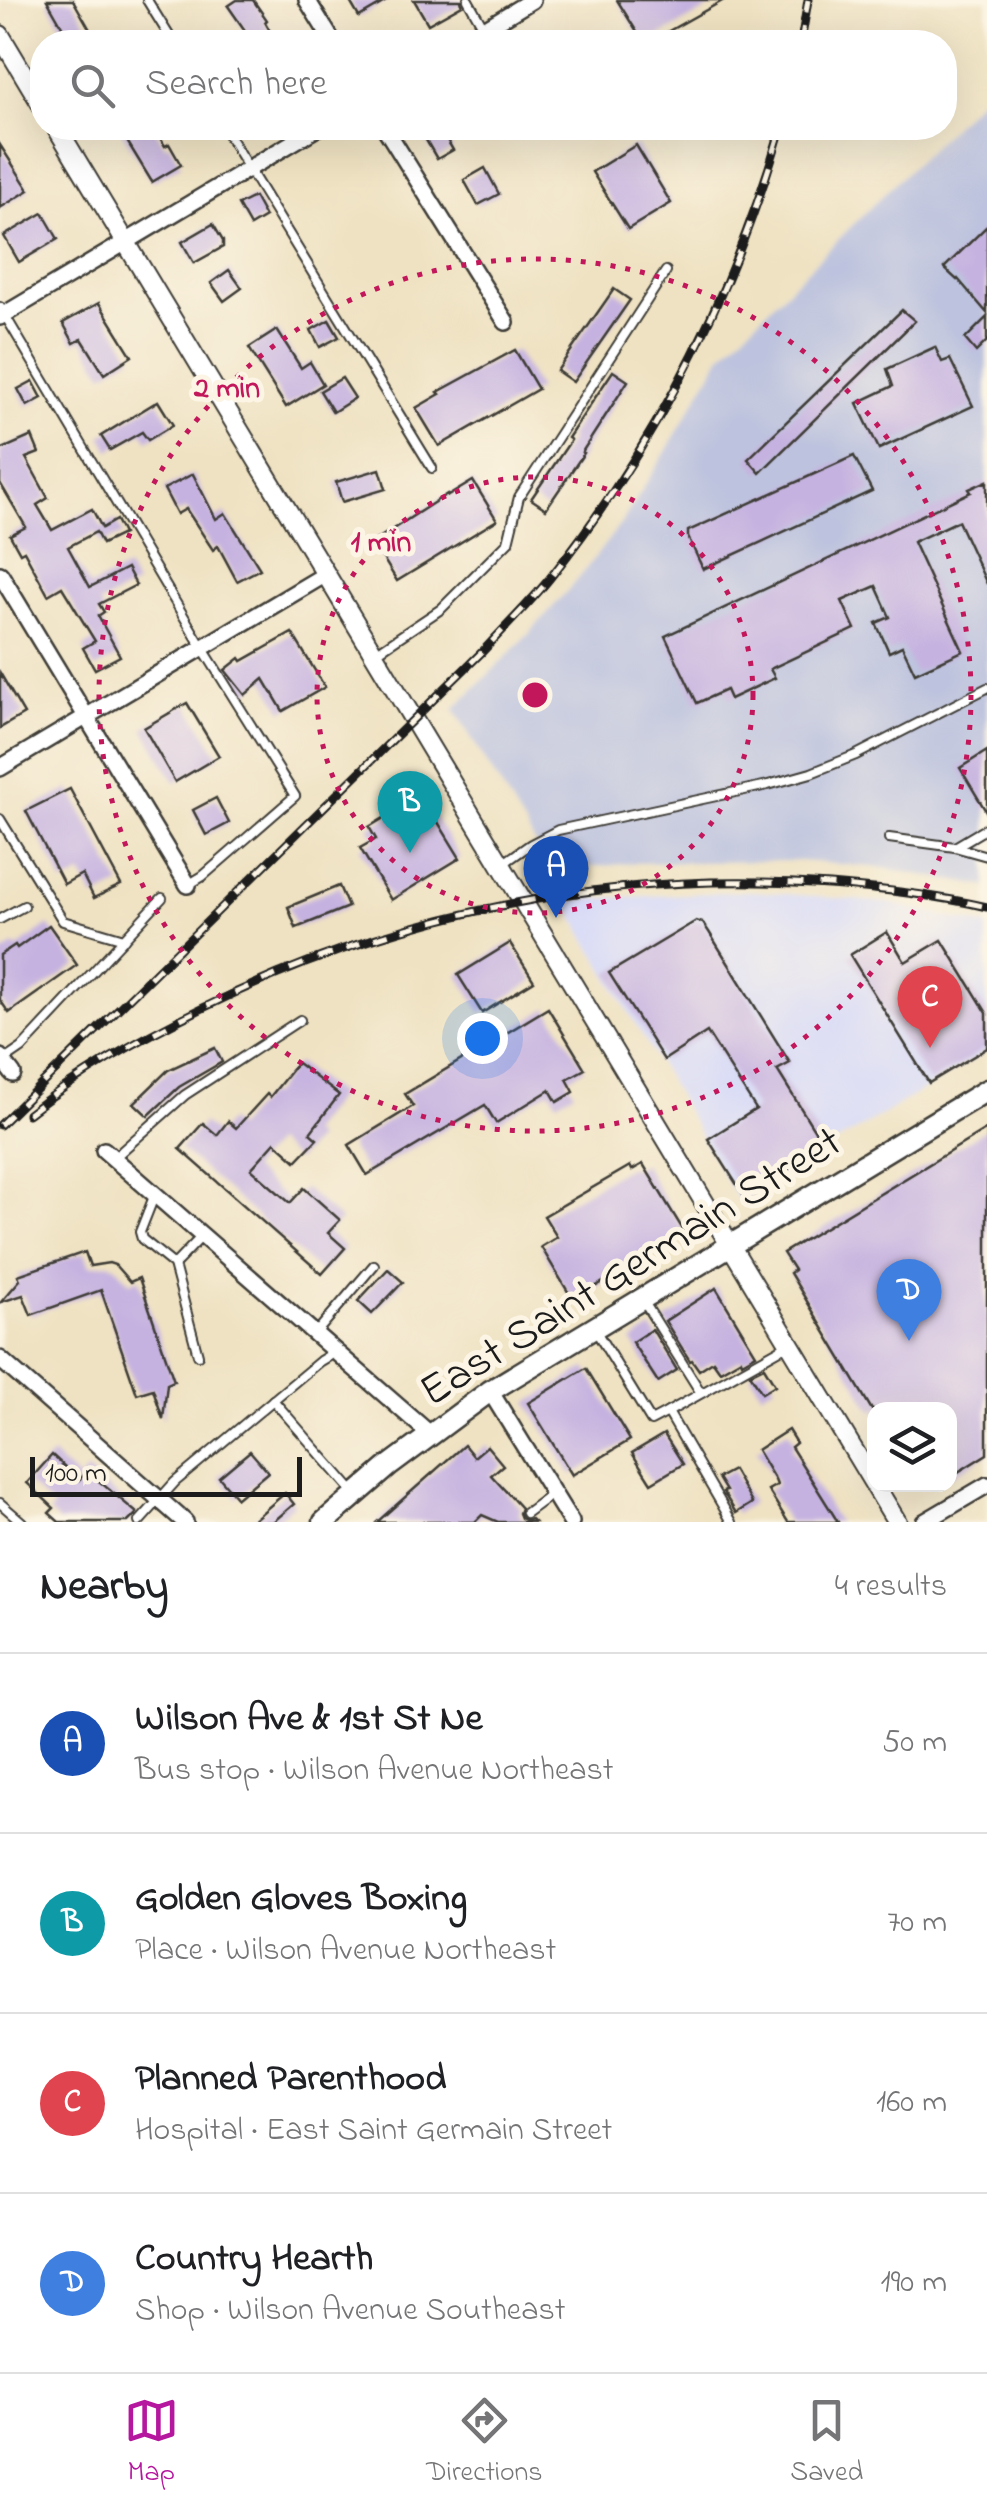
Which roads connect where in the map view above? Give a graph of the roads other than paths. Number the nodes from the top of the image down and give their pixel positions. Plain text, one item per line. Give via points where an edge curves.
1 (147, 0) edge
2 (307, 0) edge
3 (468, 0) edge
4 (532, 0) edge
5 (166, 30) edge
6 (326, 30) edge
7 (485, 30) joint
8 (0, 35) edge
9 (30, 84) edge
10 (63, 140) edge
11 (232, 140) edge
12 (296, 140) edge
13 (392, 140) edge
14 (249, 168) junction
15 (126, 241) junction
16 (666, 271) dead end
17 (1, 312) edge
18 (506, 322) dead end
19 (432, 468) dead end
20 (0, 574) edge
21 (326, 574) junction
22 (202, 647) junction
23 (374, 654) junction
24 (987, 688) edge
25 (86, 717) junction
26 (0, 768) edge
27 (0, 819) edge
28 (987, 828) edge
29 (889, 838) dead end
30 (955, 847) junction
31 (987, 856) edge
32 (501, 864) junction
33 (188, 885) joint
34 (162, 898) dead end
35 (24, 906) dead end
36 (0, 919) edge
37 (124, 939) junction
38 (300, 1020) dead end
39 (6, 1064) edge
40 (987, 1090) edge
41 (109, 1154) joint
42 (155, 1194) junction
43 (202, 1236) junction
44 (730, 1246) junction
45 (174, 1264) junction
46 (374, 1264) dead end
47 (642, 1299) junction
48 (594, 1328) junction
49 (314, 1334) junction
50 (789, 1344) junction
51 (335, 1352) junction
52 (198, 1355) dead end
53 (0, 1359) edge
54 (490, 1391) junction
55 (701, 1393) junction
56 (273, 1400) junction
57 (668, 1412) junction
58 (430, 1434) junction
59 (987, 1484) edge
60 (553, 1493) junction
61 (356, 1494) junction
62 (160, 1500) junction
63 (0, 1503) edge
64 (526, 1513) dead end
65 (22, 1522) edge
66 (139, 1522) edge
67 (185, 1522) edge
68 (324, 1522) edge
69 (571, 1522) edge
70 (732, 1522) edge
71 (897, 1522) edge
72 (924, 1522) edge

1 - 5 lane
2 - 6 street
3 - 7 lane
4 - 7 street
8 - 9 street
10 - 15 street
11 - 14 lane
12 - 14 street
13 - 18 street
14 - 15 street
14 - 19 lane
15 - 17 street
15 - 21 street
16 - 23 lane via 518,497 508,542 442,609
17 - 22 lane
20 - 25 street
21 - 22 street
21 - 23 street
22 - 25 street
22 - 33 lane via 295,796
23 - 32 street
24 - 32 lane via 811,773 558,830
25 - 26 street
25 - 33 street
27 - 37 lane via 63,920
28 - 30 lane
29 - 30 lane
30 - 31 lane
32 - 44 street
34 - 37 lane
35 - 36 lane
37 - 39 lane
38 - 41 lane
40 - 44 main road, East Saint Germain Street
41 - 42 street
42 - 43 street
42 - 45 lane via 140,1232
43 - 45 lane
43 - 49 street
44 - 47 main road, East Saint Germain Street
44 - 50 street
45 - 52 lane
46 - 49 lane
47 - 48 main road, East Saint Germain Street
47 - 55 lane
48 - 54 main road, East Saint Germain Street
48 - 57 lane via 651,1421
49 - 51 street
50 - 55 lane
50 - 71 street
51 - 56 lane
51 - 58 street
53 - 62 street
54 - 58 main road, East Saint Germain Street
54 - 60 street
55 - 57 lane
56 - 61 lane
56 - 62 lane
57 - 70 lane
58 - 61 main road, East Saint Germain Street
59 - 72 street
60 - 64 lane
60 - 69 street
61 - 68 main road, East Saint Germain Street
62 - 66 lane
62 - 67 street
63 - 65 lane

